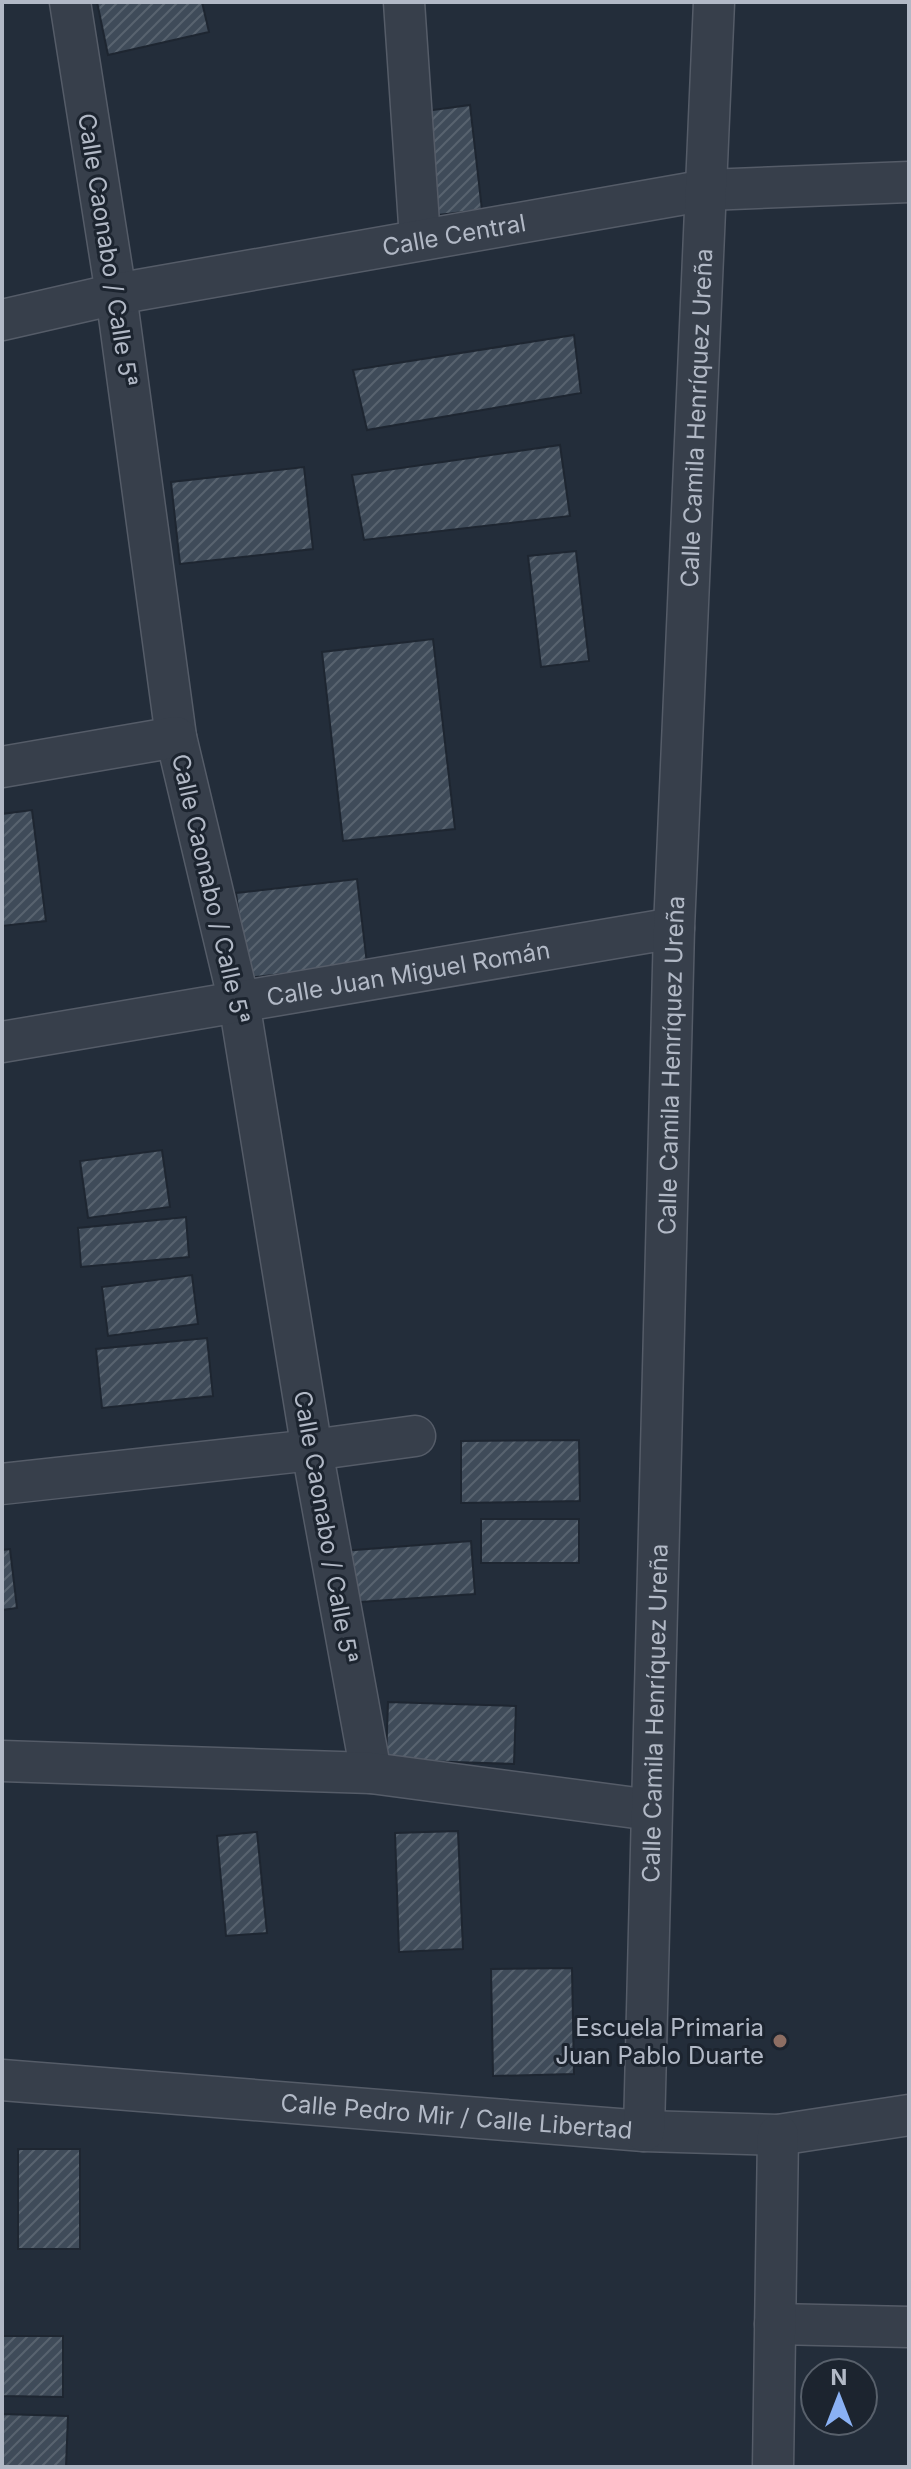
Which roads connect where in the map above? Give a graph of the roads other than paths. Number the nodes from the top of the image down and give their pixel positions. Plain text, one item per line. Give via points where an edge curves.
1 (70, 2) edge
2 (404, 2) edge
3 (714, 2) edge
4 (909, 182) edge
5 (707, 190) junction
6 (420, 239) junction
7 (116, 294) junction
8 (2, 320) edge
9 (176, 737) junction
10 (2, 767) edge
11 (674, 928) junction
12 (239, 1002) junction
13 (2, 1042) edge
14 (415, 1436) dead end
15 (312, 1450) junction
16 (2, 1484) edge
17 (2, 1761) edge
18 (371, 1773) junction
19 (651, 1810) junction
20 (2, 2080) edge
21 (909, 2115) edge
22 (644, 2131) junction
23 (778, 2135) junction
24 (775, 2324) junction
25 (909, 2327) edge
26 (773, 2467) edge

1 - 7 street, Calle Caonabo / Calle 5ª
2 - 6 street
3 - 5 street, Calle Camila Henríquez Ureña
4 - 5 street, Calle Central
5 - 6 street, Calle Central
5 - 11 street, Calle Camila Henríquez Ureña
6 - 7 street, Calle Central
7 - 8 street, Calle Central
7 - 9 street, Calle Caonabo / Calle 5ª
9 - 10 street
9 - 12 street, Calle Caonabo / Calle 5ª
11 - 12 street, Calle Juan Miguel Román
11 - 19 street, Calle Camila Henríquez Ureña
12 - 13 street, Calle Juan Miguel Román
12 - 15 street, Calle Caonabo / Calle 5ª
14 - 15 street
15 - 16 street
15 - 18 street, Calle Caonabo / Calle 5ª
17 - 18 street
18 - 19 street
19 - 22 street, Calle Camila Henríquez Ureña
20 - 22 street, Calle Pedro Mir / Calle Libertad
21 - 23 street, Calle Pedro Mir / Calle Libertad
22 - 23 street, Calle Pedro Mir / Calle Libertad
23 - 24 street
24 - 25 street
24 - 26 street

